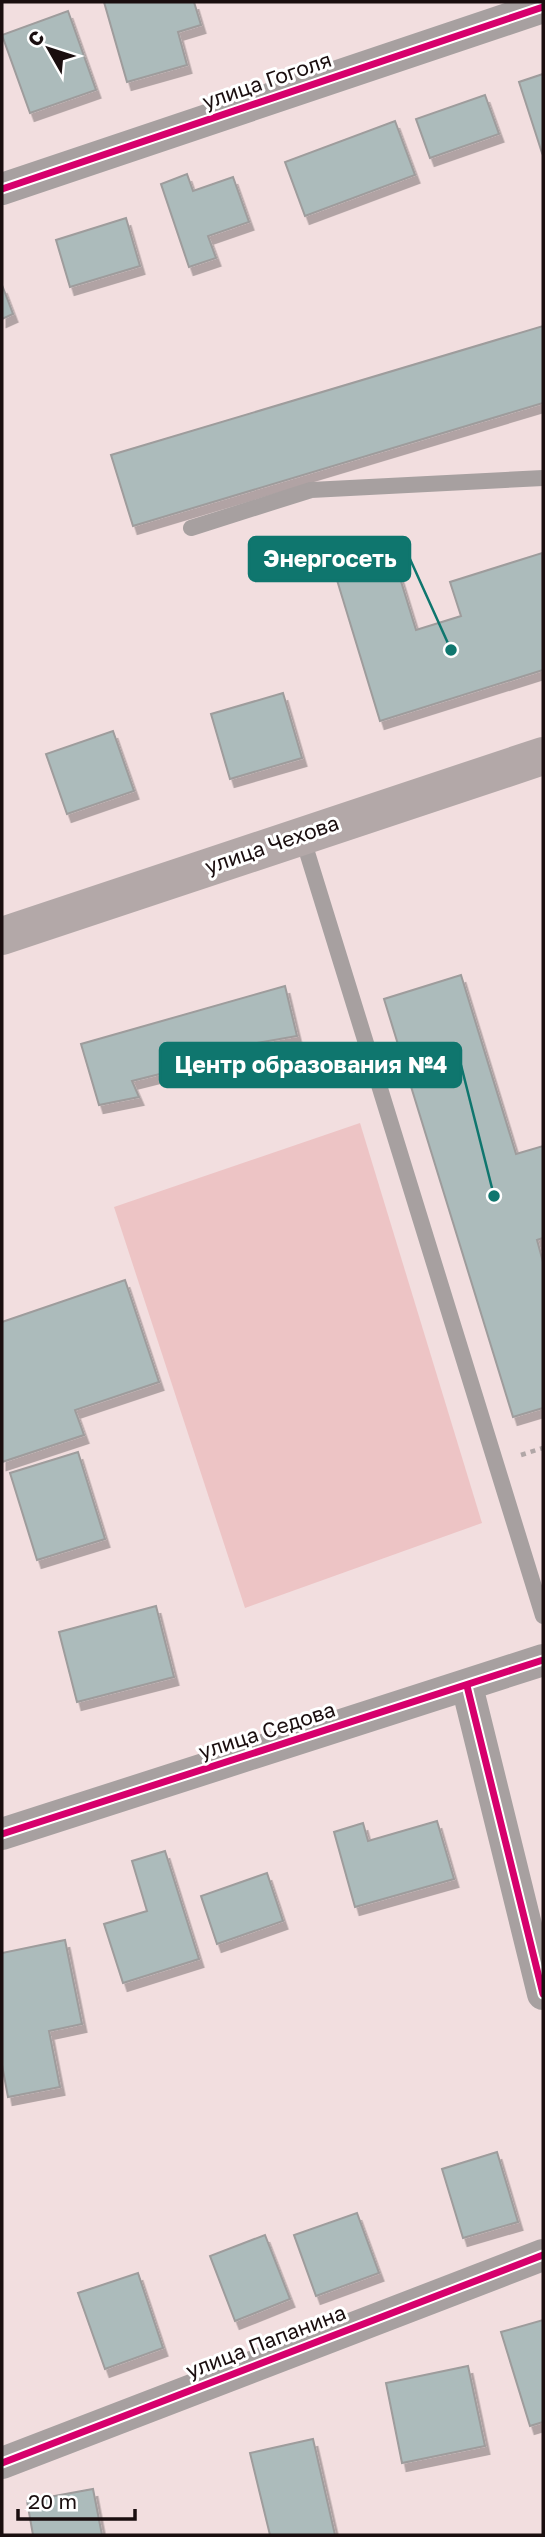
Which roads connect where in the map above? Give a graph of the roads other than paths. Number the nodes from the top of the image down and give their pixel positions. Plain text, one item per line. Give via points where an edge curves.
1 (543, 7) edge
2 (2, 189) edge
3 (543, 478) edge
4 (191, 528) dead end
5 (543, 755) edge
6 (302, 835) junction
7 (2, 936) edge
8 (543, 1616) edge
9 (543, 1660) edge
10 (467, 1686) junction
11 (2, 1834) edge
12 (543, 1994) edge
13 (543, 2255) edge
14 (2, 2463) edge

1 - 2 street, улица Гоголя
3 - 4 lane via 311,490
5 - 6 main road, улица Чехова
6 - 7 main road, улица Чехова
6 - 8 lane
9 - 10 street, улица Седова
10 - 11 street, улица Седова
10 - 12 street
13 - 14 street, улица Папанина

